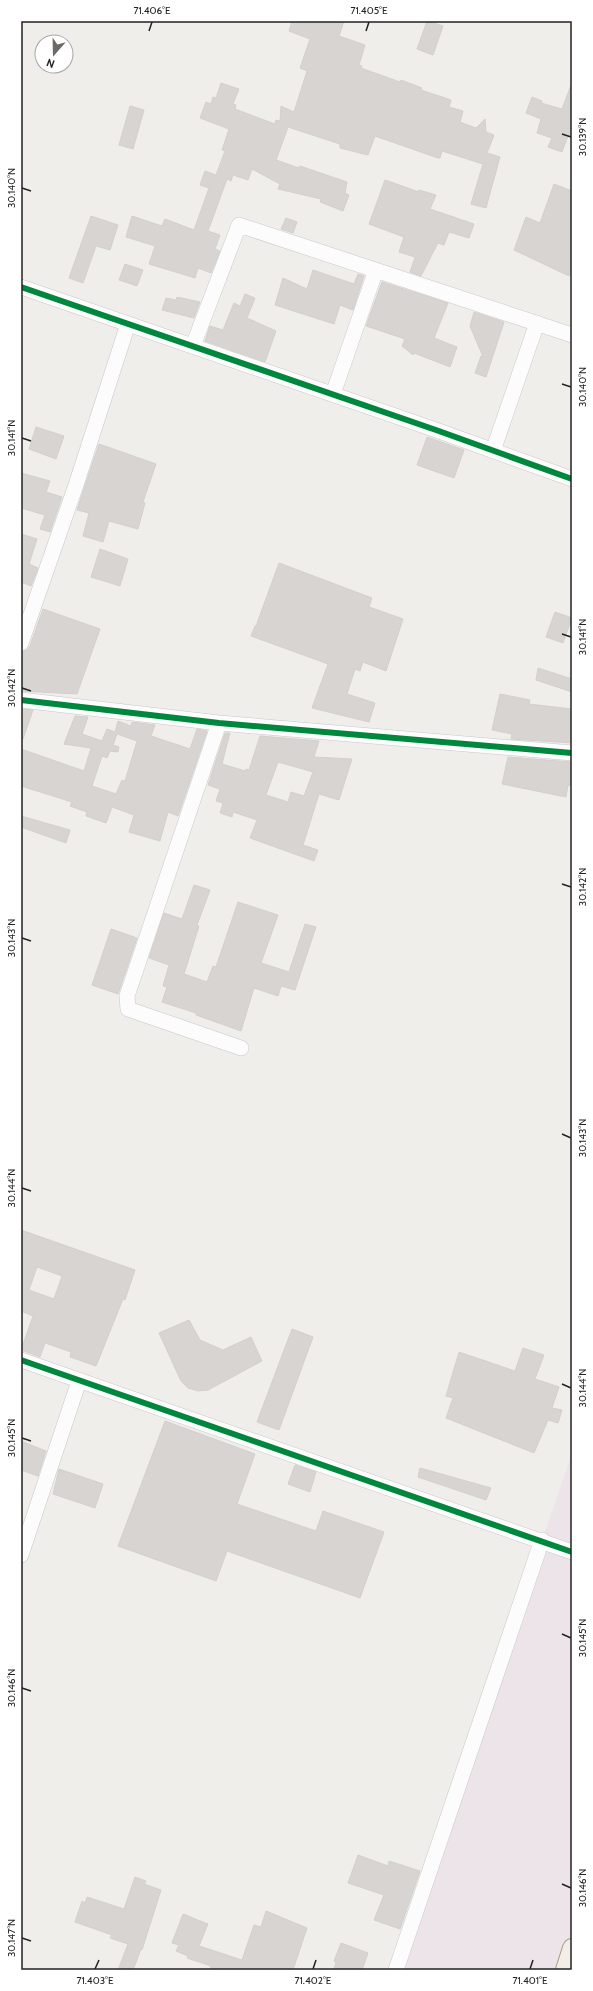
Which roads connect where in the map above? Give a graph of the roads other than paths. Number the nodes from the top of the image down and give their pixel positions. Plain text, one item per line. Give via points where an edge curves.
1 (376, 270) junction
2 (21, 287) edge
3 (537, 323) junction
4 (128, 324) junction
5 (572, 335) edge
6 (193, 346) junction
7 (333, 394) junction
8 (493, 451) junction
9 (572, 480) edge
10 (22, 638) edge
11 (21, 700) edge
12 (219, 723) junction
13 (572, 753) edge
14 (241, 1048) dead end
15 (21, 1360) edge
16 (79, 1381) junction
17 (542, 1540) junction
18 (572, 1552) edge
19 (21, 1555) edge
20 (572, 1948) edge
21 (396, 1970) edge
22 (564, 1970) edge

1 - 3 street
1 - 6 street via 239,225
1 - 7 street
2 - 4 street
3 - 5 street
3 - 8 street
4 - 6 street
4 - 10 street via 76,485
6 - 7 street
7 - 8 street
8 - 9 street
11 - 12 street
12 - 13 street
12 - 14 street via 127,996 128,1009
15 - 16 street
16 - 17 street
16 - 19 street
17 - 18 street
17 - 21 street
20 - 22 main road

